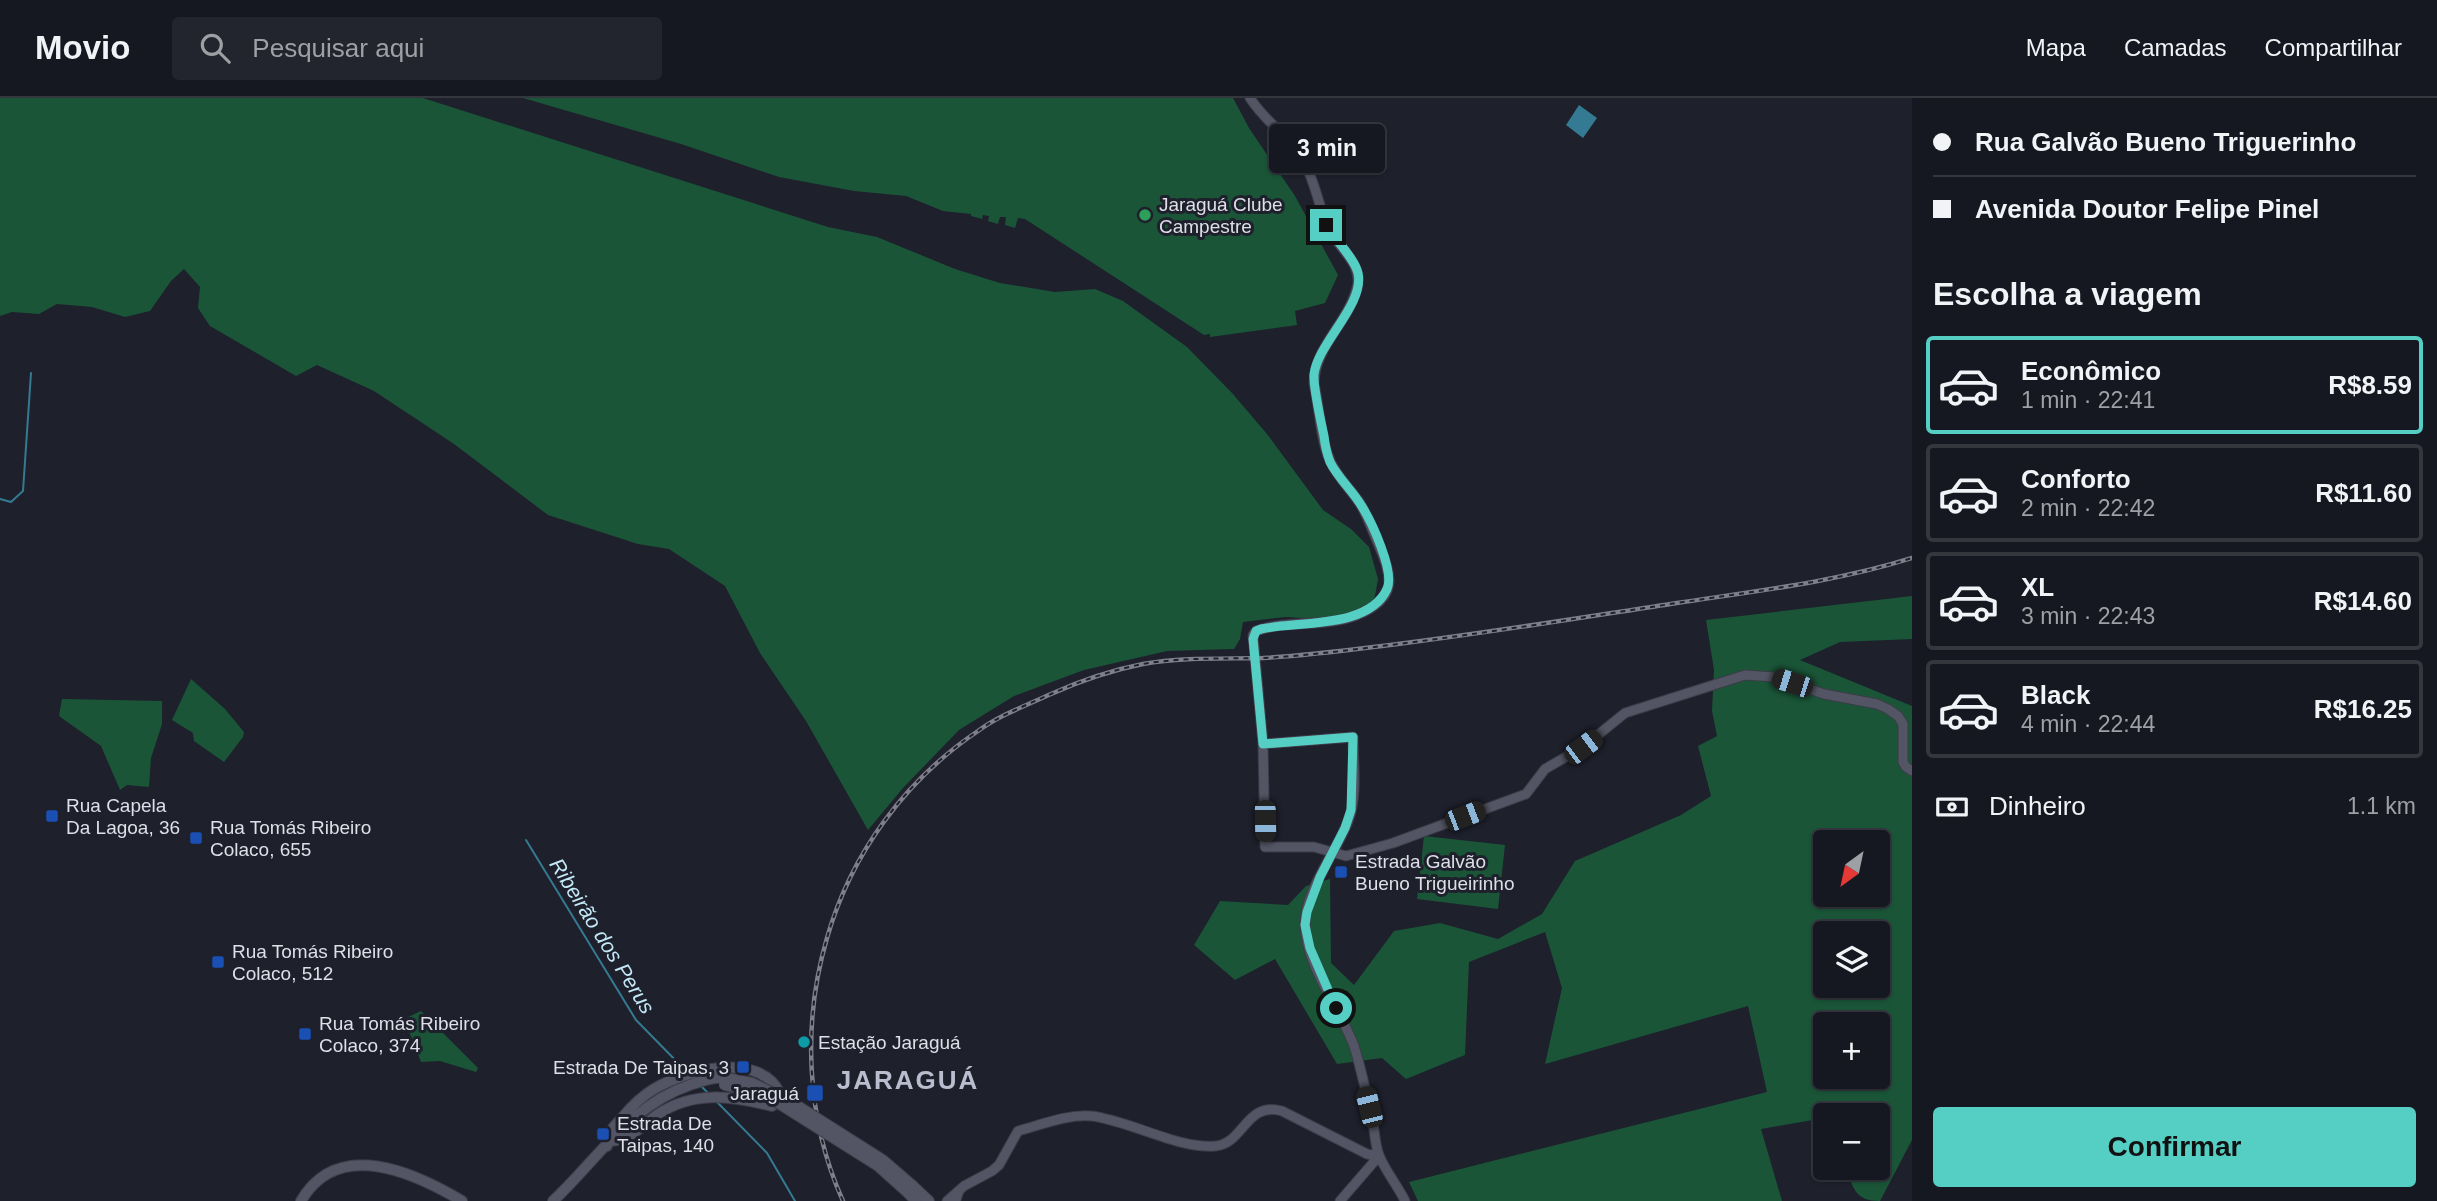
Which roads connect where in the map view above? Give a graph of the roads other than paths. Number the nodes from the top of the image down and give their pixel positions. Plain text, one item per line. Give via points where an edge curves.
1 (1250, 98) edge
2 (1263, 744) junction
3 (1912, 771) edge
4 (1332, 852) junction
5 (609, 1143) junction
6 (1379, 1157) junction
7 (909, 1189) junction
8 (442, 1190) junction
9 (956, 1196) edge
10 (302, 1201) edge
11 (449, 1201) edge
12 (462, 1201) edge
13 (554, 1201) edge
14 (916, 1201) edge
15 (929, 1201) edge
16 (947, 1201) edge
17 (1340, 1201) edge
18 (1405, 1201) edge

1 - 2 street via 1302,157 1326,225 1358,273 1352,302 1318,359 1314,384 1329,459 1363,509 1390,578 1379,600 1355,615 1256,631
2 - 4 street via 1265,847 1314,847
2 - 4 street via 1353,737 1351,810
3 - 4 street via 1903,762 1903,724 1888,709 1774,677 1745,675 1625,713 1583,747 1545,769 1526,794 1371,851 1346,856
4 - 6 street via 1305,925 1314,959 1354,1046
5 - 5 main road via 626,1138 682,1103 730,1096 772,1106 779,1100 779,1092 750,1070 727,1067 676,1078 653,1089 631,1108 607,1137
5 - 7 main road, bridge via 648,1105 700,1082 752,1083 790,1101 883,1160
5 - 13 main road
6 - 9 street via 1273,1109 1252,1115 1218,1146 1167,1138 1091,1116 1068,1117 1018,1131 999,1164
6 - 17 street
6 - 18 street
7 - 14 main road
7 - 15 main road
8 - 10 main road via 399,1171 355,1166 318,1180
8 - 11 main road
8 - 12 main road
9 - 16 street

